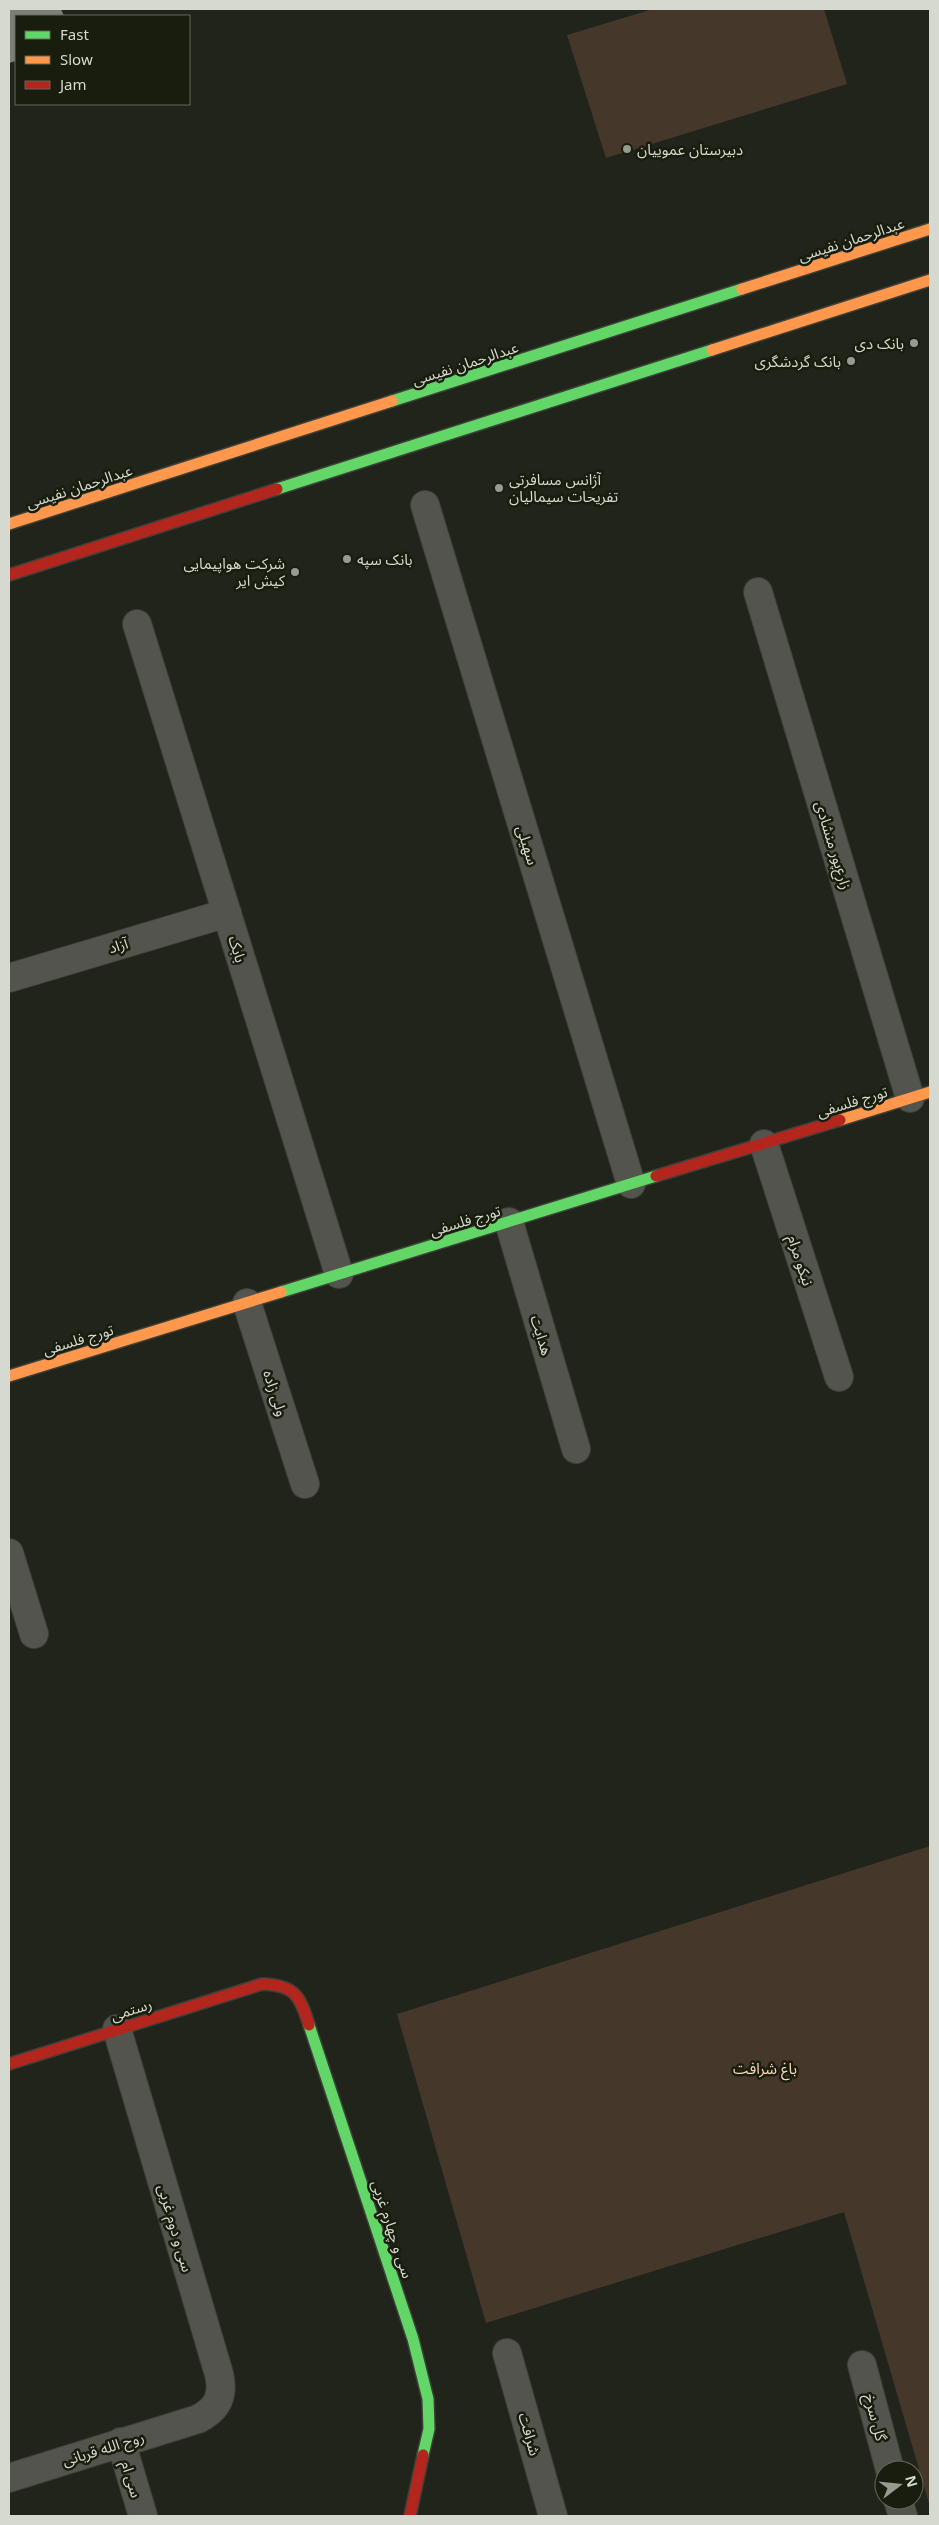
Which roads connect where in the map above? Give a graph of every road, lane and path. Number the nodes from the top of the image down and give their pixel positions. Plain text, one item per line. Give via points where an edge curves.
1 (930, 229) edge
2 (930, 280) edge
3 (425, 505) dead end
4 (9, 524) edge
5 (9, 575) edge
6 (758, 592) dead end
7 (136, 624) dead end
8 (226, 913) junction
9 (9, 978) edge
10 (920, 1095) edge
11 (764, 1144) junction
12 (631, 1184) junction
13 (509, 1222) junction
14 (339, 1274) junction
15 (247, 1303) junction
16 (9, 1376) edge
17 (839, 1377) dead end
18 (576, 1449) dead end
19 (305, 1484) dead end
20 (9, 1553) edge
21 (34, 1634) dead end
22 (262, 1984) joint
23 (117, 2029) junction
24 (9, 2064) edge
25 (507, 2353) dead end
26 (862, 2365) dead end
27 (198, 2419) joint
28 (121, 2442) junction
29 (887, 2460) edge
30 (9, 2478) edge
31 (144, 2516) edge
32 (410, 2516) edge
33 (553, 2516) edge

1 - 4 main road, عبدالرحمان نفیسی
2 - 5 main road
3 - 12 street, سهیلی
6 - 10 street, زارع‌پور منشادی
7 - 8 street, بابک
8 - 9 street, آزاد
8 - 14 street, بابک
10 - 11 main road, تورج فلسفی
11 - 12 main road, تورج فلسفی
11 - 17 street, نیکو مرام
12 - 13 main road, تورج فلسفی
13 - 14 main road, تورج فلسفی
13 - 18 street, هدایت
14 - 15 main road, تورج فلسفی
15 - 16 main road, تورج فلسفی
15 - 19 street, ولی زاده
20 - 21 street
22 - 23 main road, رستمی
22 - 32 main road, سی و چهارم غربی via 288,1988 295,1991 301,2000 413,2339 428,2399 429,2429
23 - 24 main road, رستمی
23 - 27 street, سی و دوم غربی via 221,2384 221,2396 216,2404 208,2414
25 - 33 street, شرافت
26 - 29 street, گل سرخ
27 - 28 street, روح الله قربانی
28 - 30 street, روح الله قربانی
28 - 31 street, سی ام

